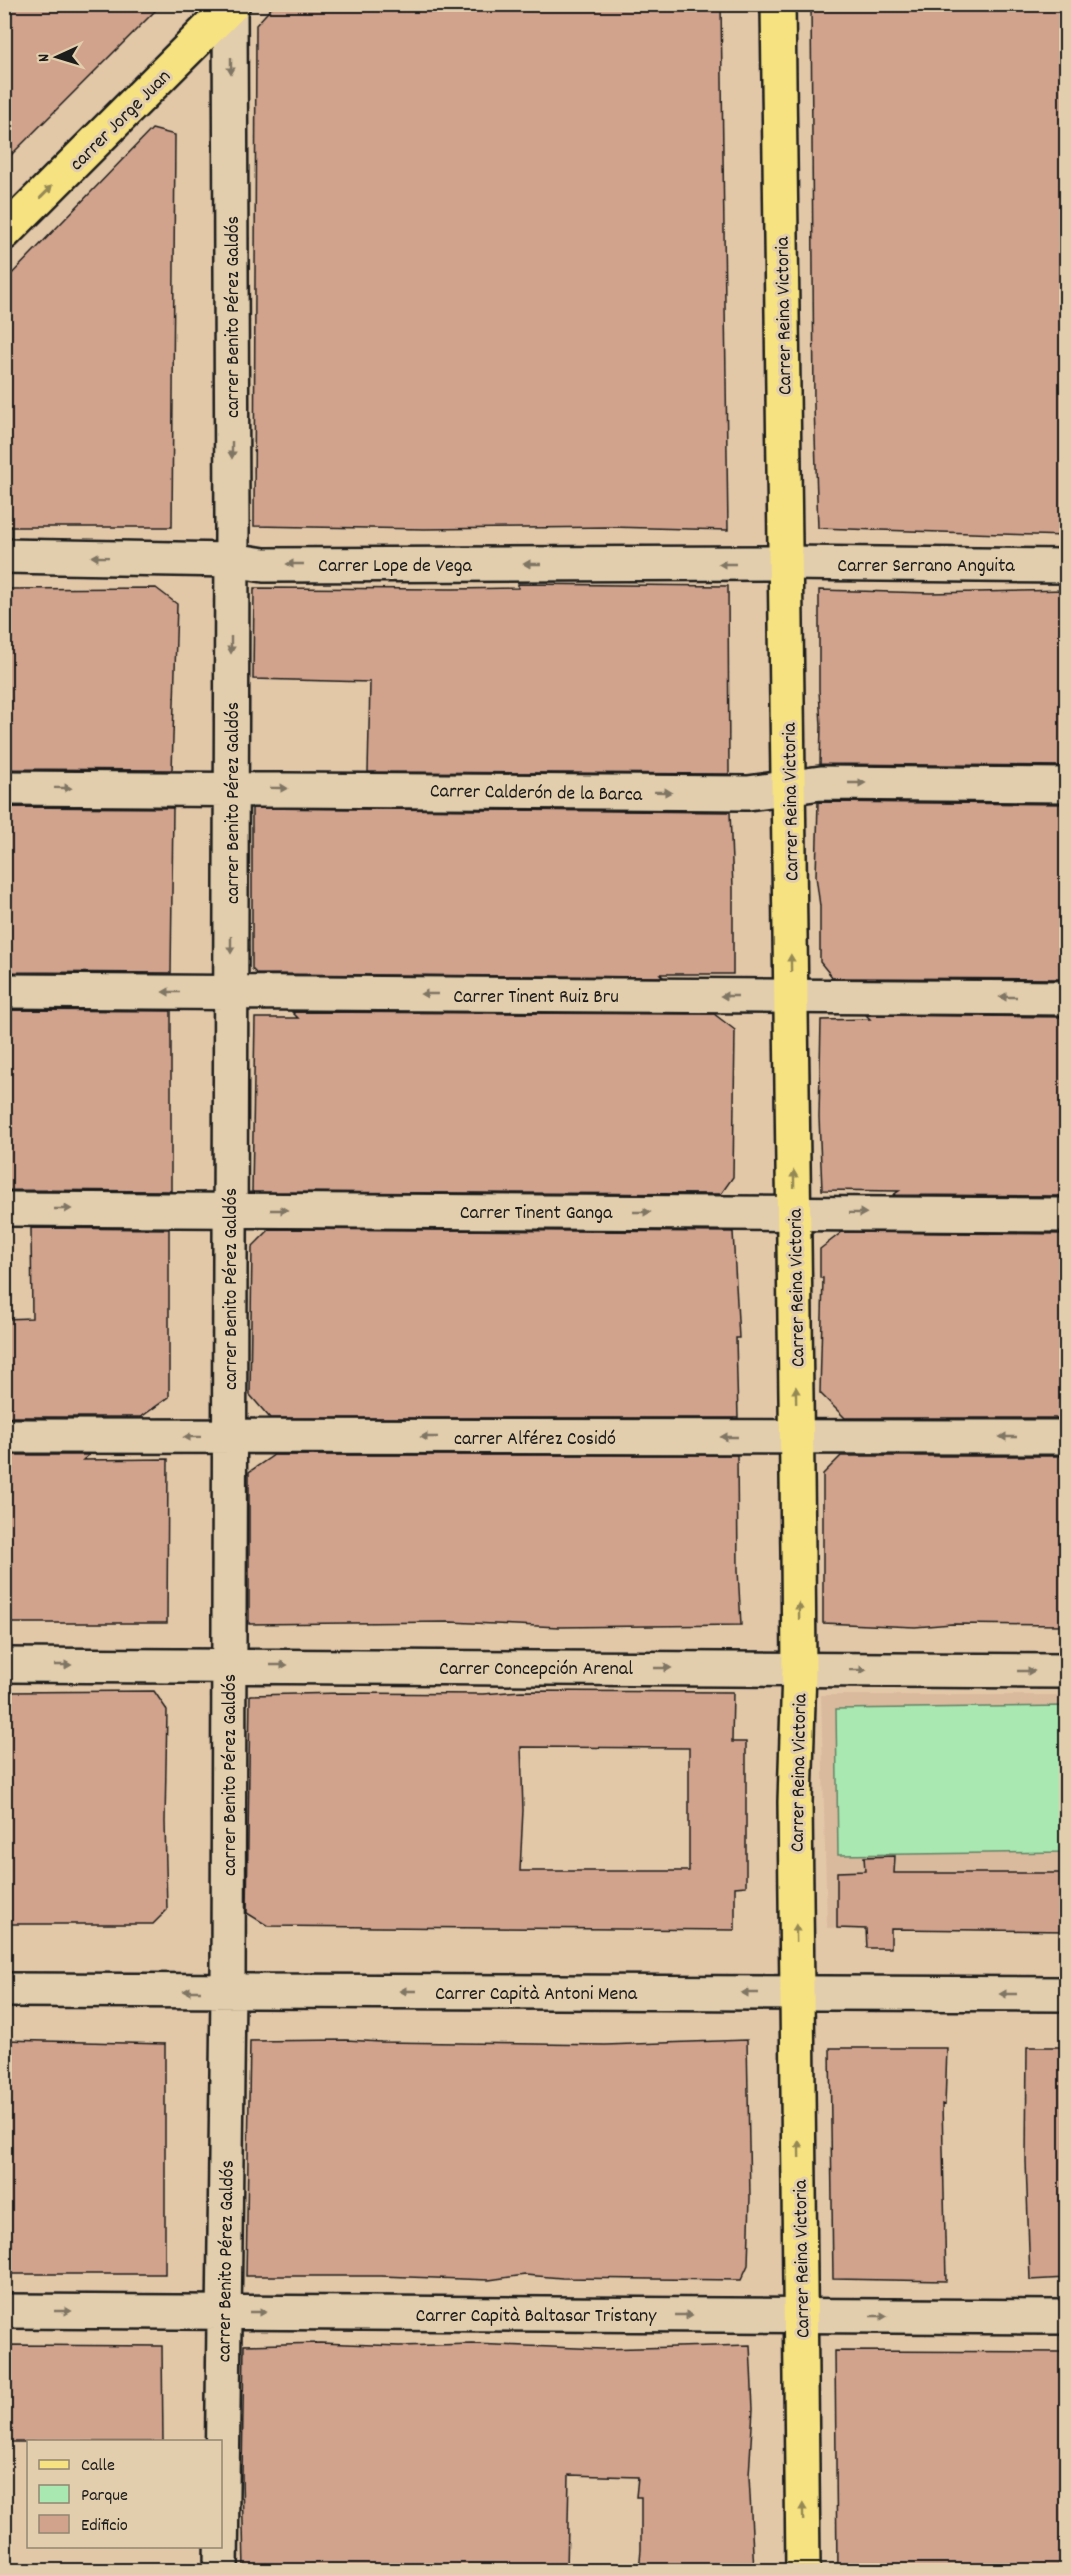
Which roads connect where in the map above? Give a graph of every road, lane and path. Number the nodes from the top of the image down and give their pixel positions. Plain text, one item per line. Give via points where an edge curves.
1 (778, 4) edge
2 (232, 6) edge
3 (4, 233) edge
4 (4, 556) edge
5 (232, 560) junction
6 (785, 563) junction
7 (1066, 566) edge
8 (1066, 785) edge
9 (4, 788) edge
10 (231, 788) junction
11 (788, 788) junction
12 (4, 991) edge
13 (230, 993) junction
14 (791, 996) junction
15 (1066, 998) edge
16 (4, 1209) edge
17 (230, 1209) junction
18 (794, 1212) junction
19 (1066, 1215) edge
20 (228, 1436) junction
21 (797, 1436) junction
22 (4, 1437) edge
23 (1066, 1437) edge
24 (4, 1665) edge
25 (228, 1665) junction
26 (799, 1669) junction
27 (1066, 1671) edge
28 (4, 1990) edge
29 (228, 1991) junction
30 (797, 1993) junction
31 (1066, 1994) edge
32 (4, 2311) edge
33 (223, 2312) junction
34 (801, 2315) junction
35 (1066, 2318) edge
36 (222, 2442) edge
37 (221, 2548) edge
38 (221, 2571) edge
39 (803, 2571) edge

1 - 6 main road, Carrer Reina Victoria
3 -> 2 main road, carrer Jorge Juan
2 -> 5 street, carrer Benito Pérez Galdós
5 -> 4 street, Carrer Lope de Vega
6 -> 5 street, Carrer Lope de Vega via 264,565
5 -> 10 street, carrer Benito Pérez Galdós
6 - 7 street, Carrer Serrano Anguita
6 - 11 main road, Carrer Reina Victoria
11 -> 8 street, Carrer Calderón de la Barca via 821,783
9 -> 10 street, Carrer Calderón de la Barca
10 -> 11 street, Carrer Calderón de la Barca via 748,793
10 -> 13 street, carrer Benito Pérez Galdós
14 -> 11 main road, Carrer Reina Victoria
13 -> 12 street, Carrer Tinent Ruiz Bru
14 -> 13 street, Carrer Tinent Ruiz Bru
13 - 17 street, carrer Benito Pérez Galdós
15 -> 14 street, Carrer Tinent Ruiz Bru
18 -> 14 main road, Carrer Reina Victoria
16 -> 17 street, Carrer Tinent Ganga
17 -> 18 street, Carrer Tinent Ganga
17 - 20 street, carrer Benito Pérez Galdós
18 -> 19 street, Carrer Tinent Ganga
21 -> 18 main road, Carrer Reina Victoria
21 -> 20 street, carrer Alférez Cosidó
20 -> 22 street, carrer Alférez Cosidó
20 - 25 street, carrer Benito Pérez Galdós
23 -> 21 street, carrer Alférez Cosidó
26 -> 21 main road, Carrer Reina Victoria
24 -> 25 street, Carrer Concepción Arenal
25 -> 26 street, Carrer Concepción Arenal
25 - 29 street, carrer Benito Pérez Galdós
26 -> 27 street, Carrer Concepción Arenal
30 -> 26 main road, Carrer Reina Victoria via 795,1802
29 -> 28 street, Carrer Capità Antoni Mena
30 -> 29 street, Carrer Capità Antoni Mena
29 - 33 street, carrer Benito Pérez Galdós
31 -> 30 street, Carrer Capità Antoni Mena
34 -> 30 main road, Carrer Reina Victoria
32 -> 33 street, Carrer Capità Baltasar Tristany
33 -> 34 street, Carrer Capità Baltasar Tristany
33 - 36 street, carrer Benito Pérez Galdós
34 -> 35 street, Carrer Capità Baltasar Tristany
39 -> 34 main road, Carrer Reina Victoria
37 - 38 street, carrer Benito Pérez Galdós

